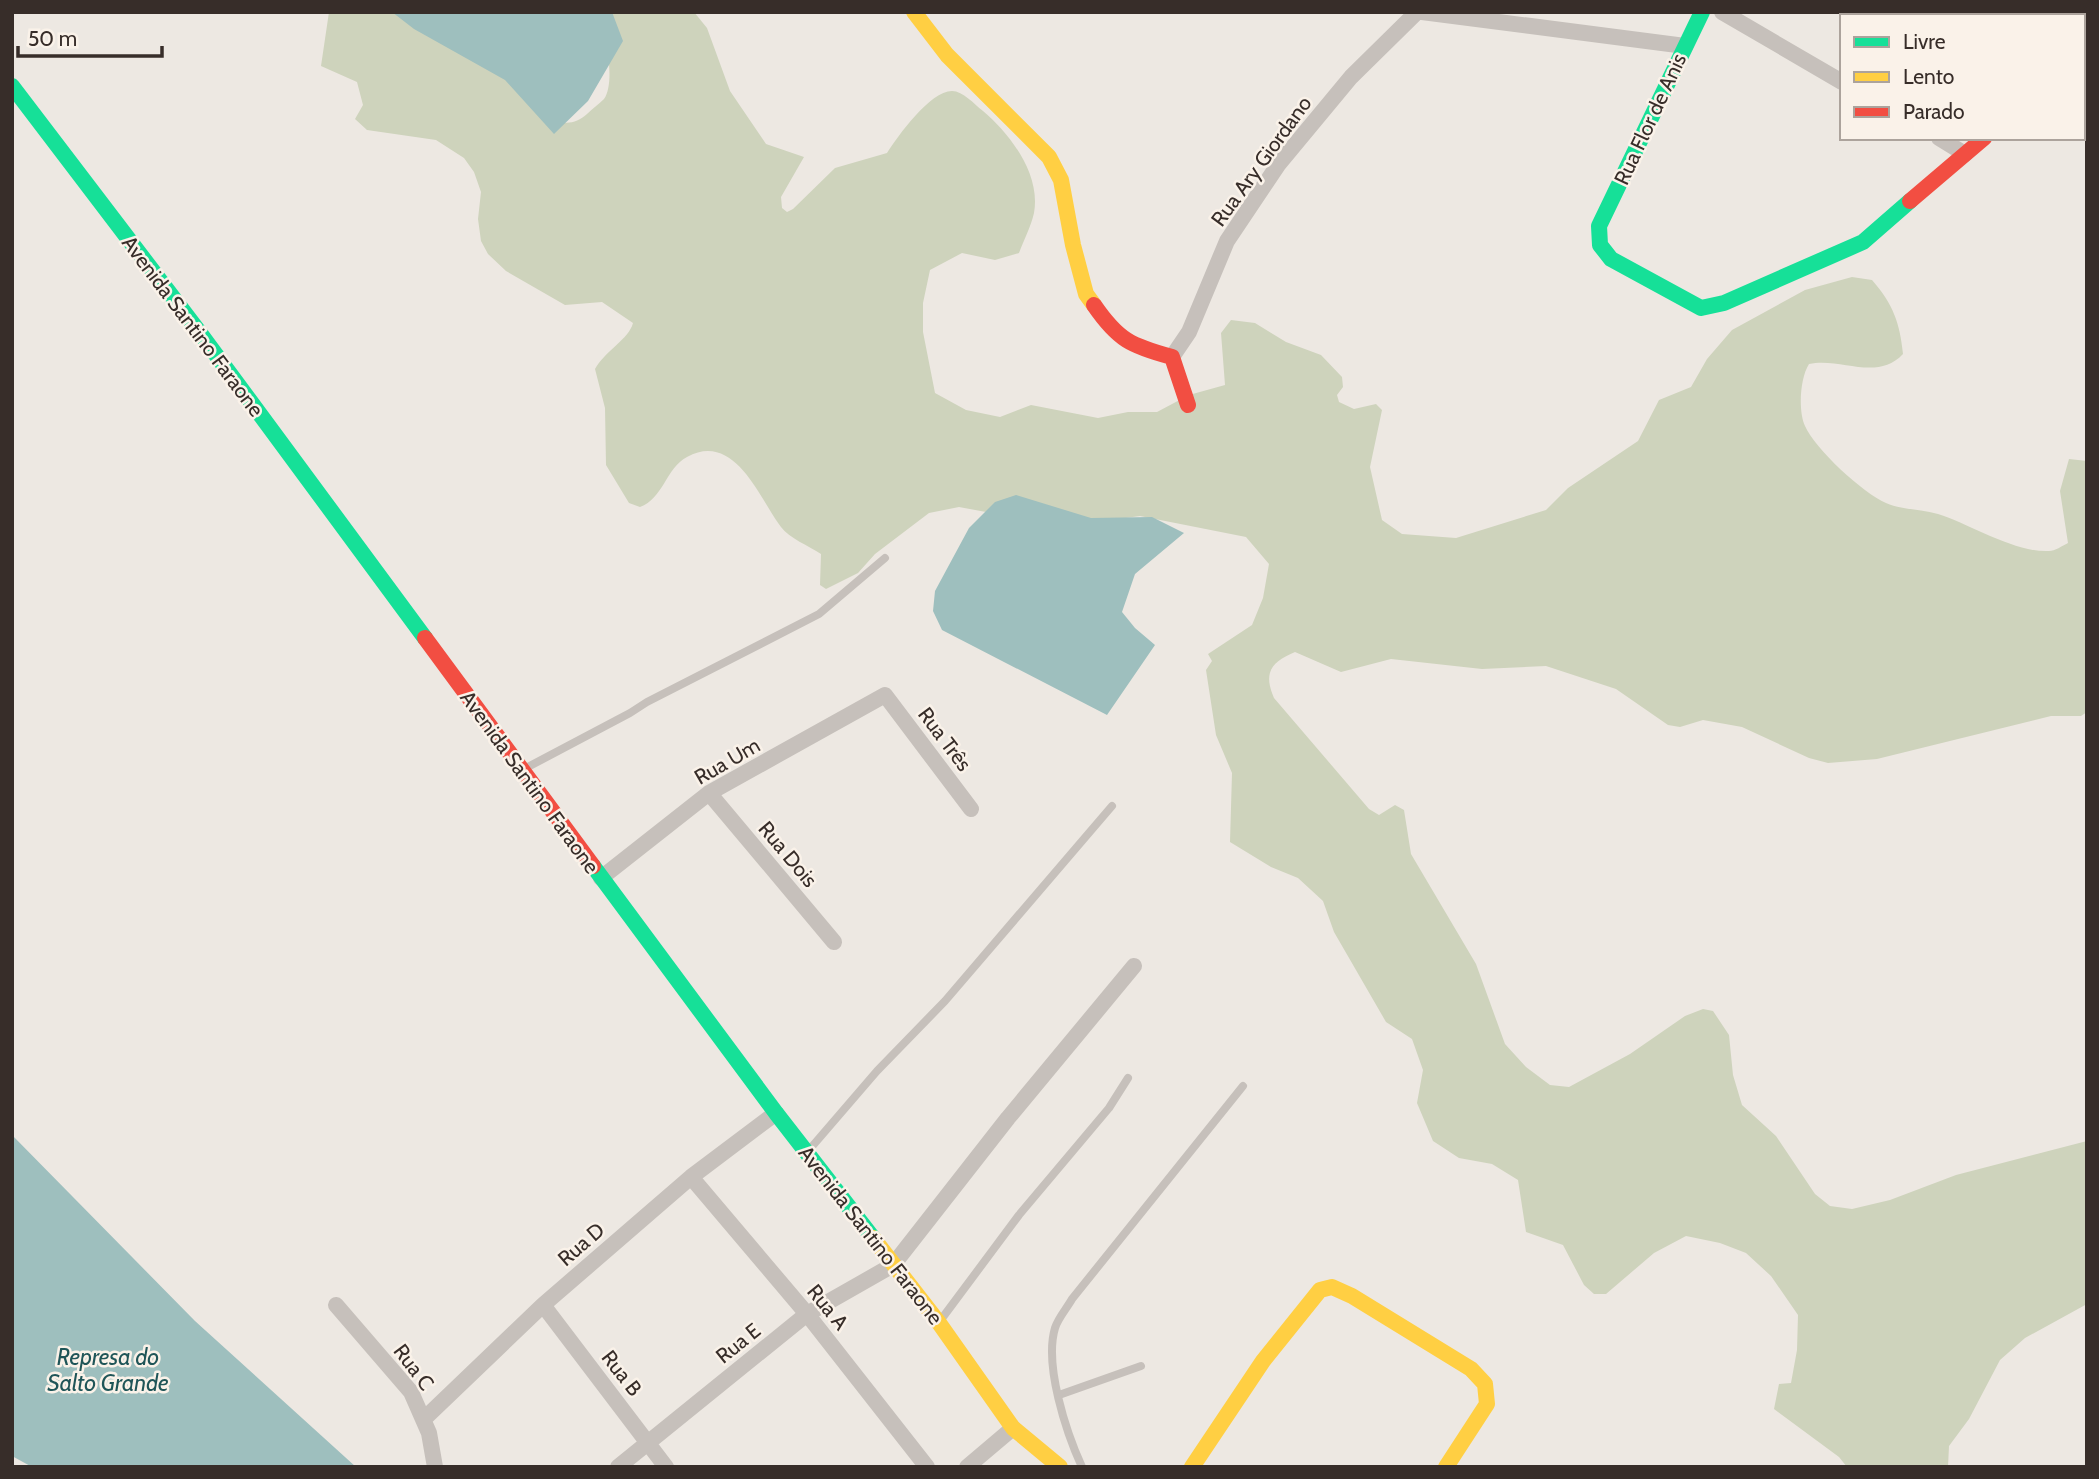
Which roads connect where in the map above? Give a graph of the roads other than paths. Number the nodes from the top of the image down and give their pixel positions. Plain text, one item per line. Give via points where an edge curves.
1 (914, 12) edge
2 (1416, 12) edge
3 (1422, 12) edge
4 (1702, 12) edge
5 (1722, 12) edge
6 (1685, 46) junction
7 (1840, 81) edge
8 (12, 86) edge
9 (1942, 140) edge
10 (1981, 140) edge
11 (1965, 153) junction
12 (1172, 358) junction
13 (1188, 405) dead end
14 (885, 558) dead end
15 (885, 695) joint
16 (521, 770) junction
17 (709, 793) junction
18 (1112, 806) dead end
19 (971, 809) dead end
20 (601, 878) junction
21 (834, 942) dead end
22 (1134, 966) dead end
23 (1128, 1078) dead end
24 (1244, 1086) dead end
25 (776, 1113) junction
26 (807, 1152) junction
27 (691, 1177) junction
28 (893, 1265) junction
29 (543, 1305) junction
30 (336, 1306) dead end
31 (807, 1314) junction
32 (939, 1323) junction
33 (1141, 1366) dead end
34 (1059, 1395) junction
35 (424, 1419) junction
36 (1013, 1428) junction
37 (648, 1442) junction
38 (435, 1467) edge
39 (618, 1467) edge
40 (666, 1467) edge
41 (927, 1467) edge
42 (967, 1467) edge
43 (1059, 1467) edge
44 (1082, 1467) edge
45 (1192, 1467) edge
46 (1446, 1467) edge

1 - 12 street via 947,55 1049,157 1061,180 1086,294 1109,327 1138,348
2 - 12 street, Rua Ary Giordano via 1351,77 1278,165 1227,241 1189,332
3 - 6 street
4 - 6 street, Rua Flor de Anis
5 - 7 street
6 - 11 street, Rua Flor de Anis via 1599,226 1600,245 1611,259 1689,303 1701,307 1724,303 1864,242
8 - 16 street, Avenida Santino Faraone
9 - 11 street
10 - 11 street
12 - 13 street
14 - 16 lane via 820,614
15 - 17 street, Rua Um
15 - 19 street, Rua Três
16 - 20 street, Avenida Santino Faraone
17 - 20 street, Rua Um
17 - 21 street, Rua Dois
18 - 26 lane via 945,1001 877,1070
20 - 25 street, Avenida Santino Faraone
22 - 28 street
23 - 32 lane
24 - 34 lane via 1072,1299 1055,1327 1052,1358
25 - 26 street, Avenida Santino Faraone
25 - 27 street, Rua D
26 - 28 street, Avenida Santino Faraone
27 - 29 street, Rua D
27 - 31 street, Rua A
28 - 31 street, Rua E
28 - 32 street, Avenida Santino Faraone
29 - 35 street, Rua D
29 - 37 street, Rua B
30 - 35 street, Rua C via 411,1392
31 - 37 street, Rua E
31 - 41 street, Rua A
32 - 36 street, Avenida Santino Faraone
33 - 34 lane
34 - 44 lane
35 - 38 street, Rua C
36 - 42 street
36 - 43 street, Avenida Santino Faraone
37 - 39 street, Rua E
37 - 40 street, Rua B
45 - 46 street via 1264,1361 1320,1290 1332,1287 1471,1370 1485,1384 1488,1404

